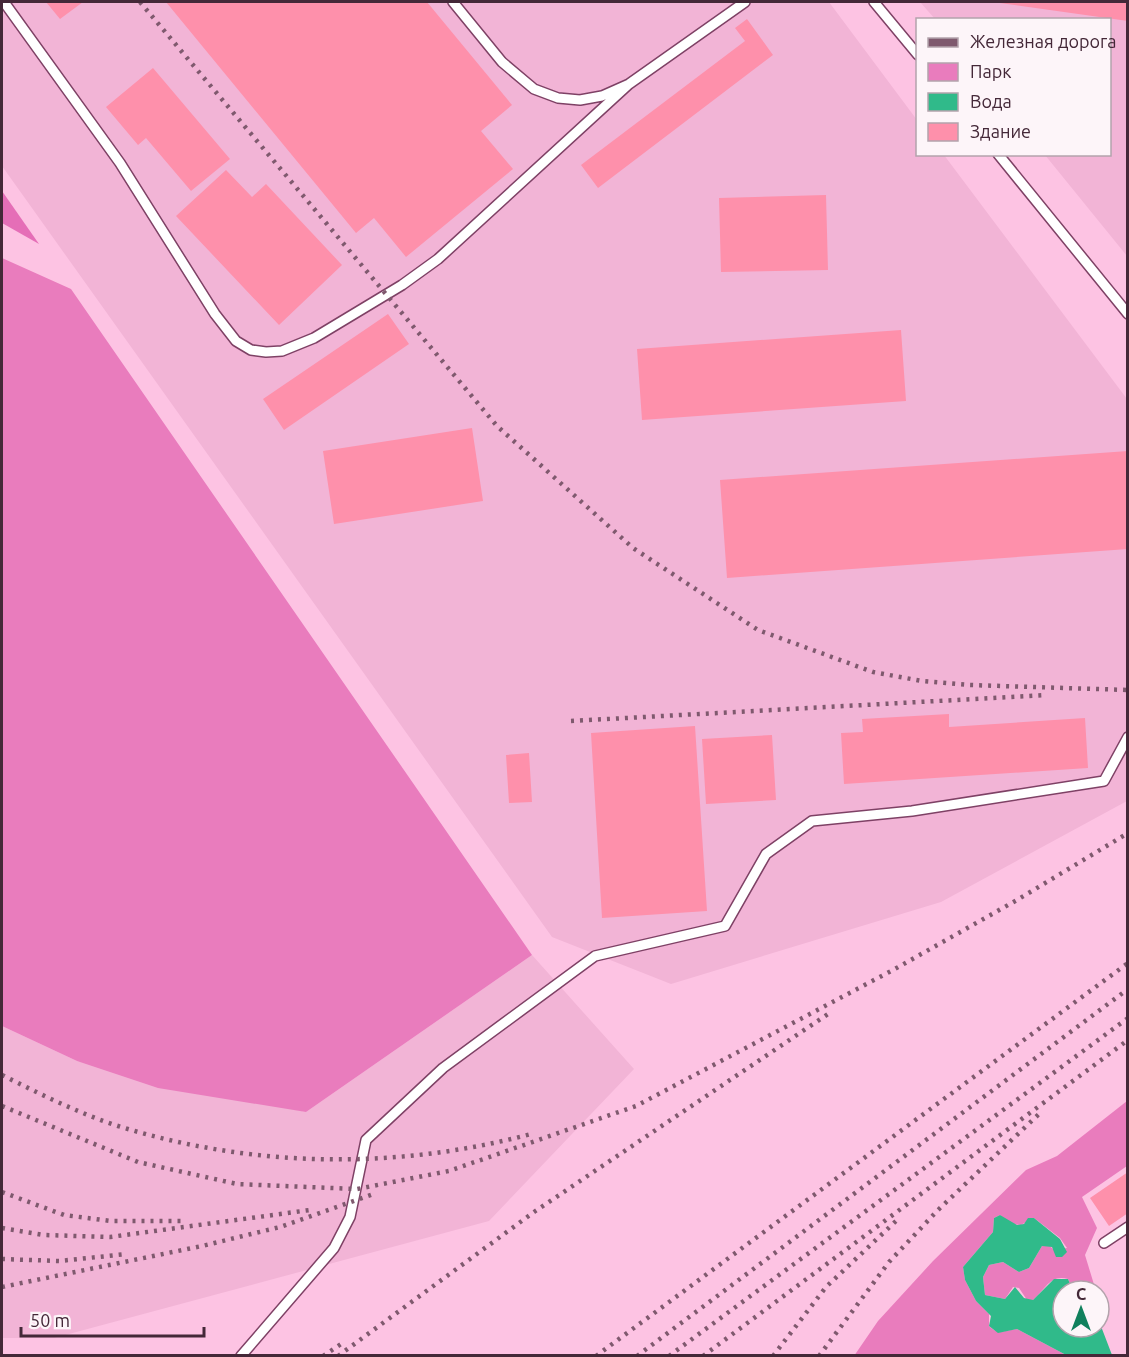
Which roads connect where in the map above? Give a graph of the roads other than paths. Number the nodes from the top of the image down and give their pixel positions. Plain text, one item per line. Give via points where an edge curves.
1 (4, 2) edge
2 (453, 2) edge
3 (745, 2) edge
4 (874, 2) edge
5 (916, 53) edge
6 (629, 84) junction
7 (1000, 156) edge
8 (1128, 314) edge
9 (1128, 737) edge
10 (1128, 1227) edge
11 (1104, 1243) dead end
12 (241, 1356) edge

1 - 6 lane via 120,163 214,314 236,341 251,350 266,352 282,351 314,338 438,259
2 - 6 lane via 502,62 534,88 558,98 580,100 602,96
3 - 6 lane
4 - 5 lane
7 - 8 lane
9 - 12 lane via 1104,781 912,811 812,821 766,854 725,926 595,956 442,1068 366,1140 350,1217 334,1248
10 - 11 lane

